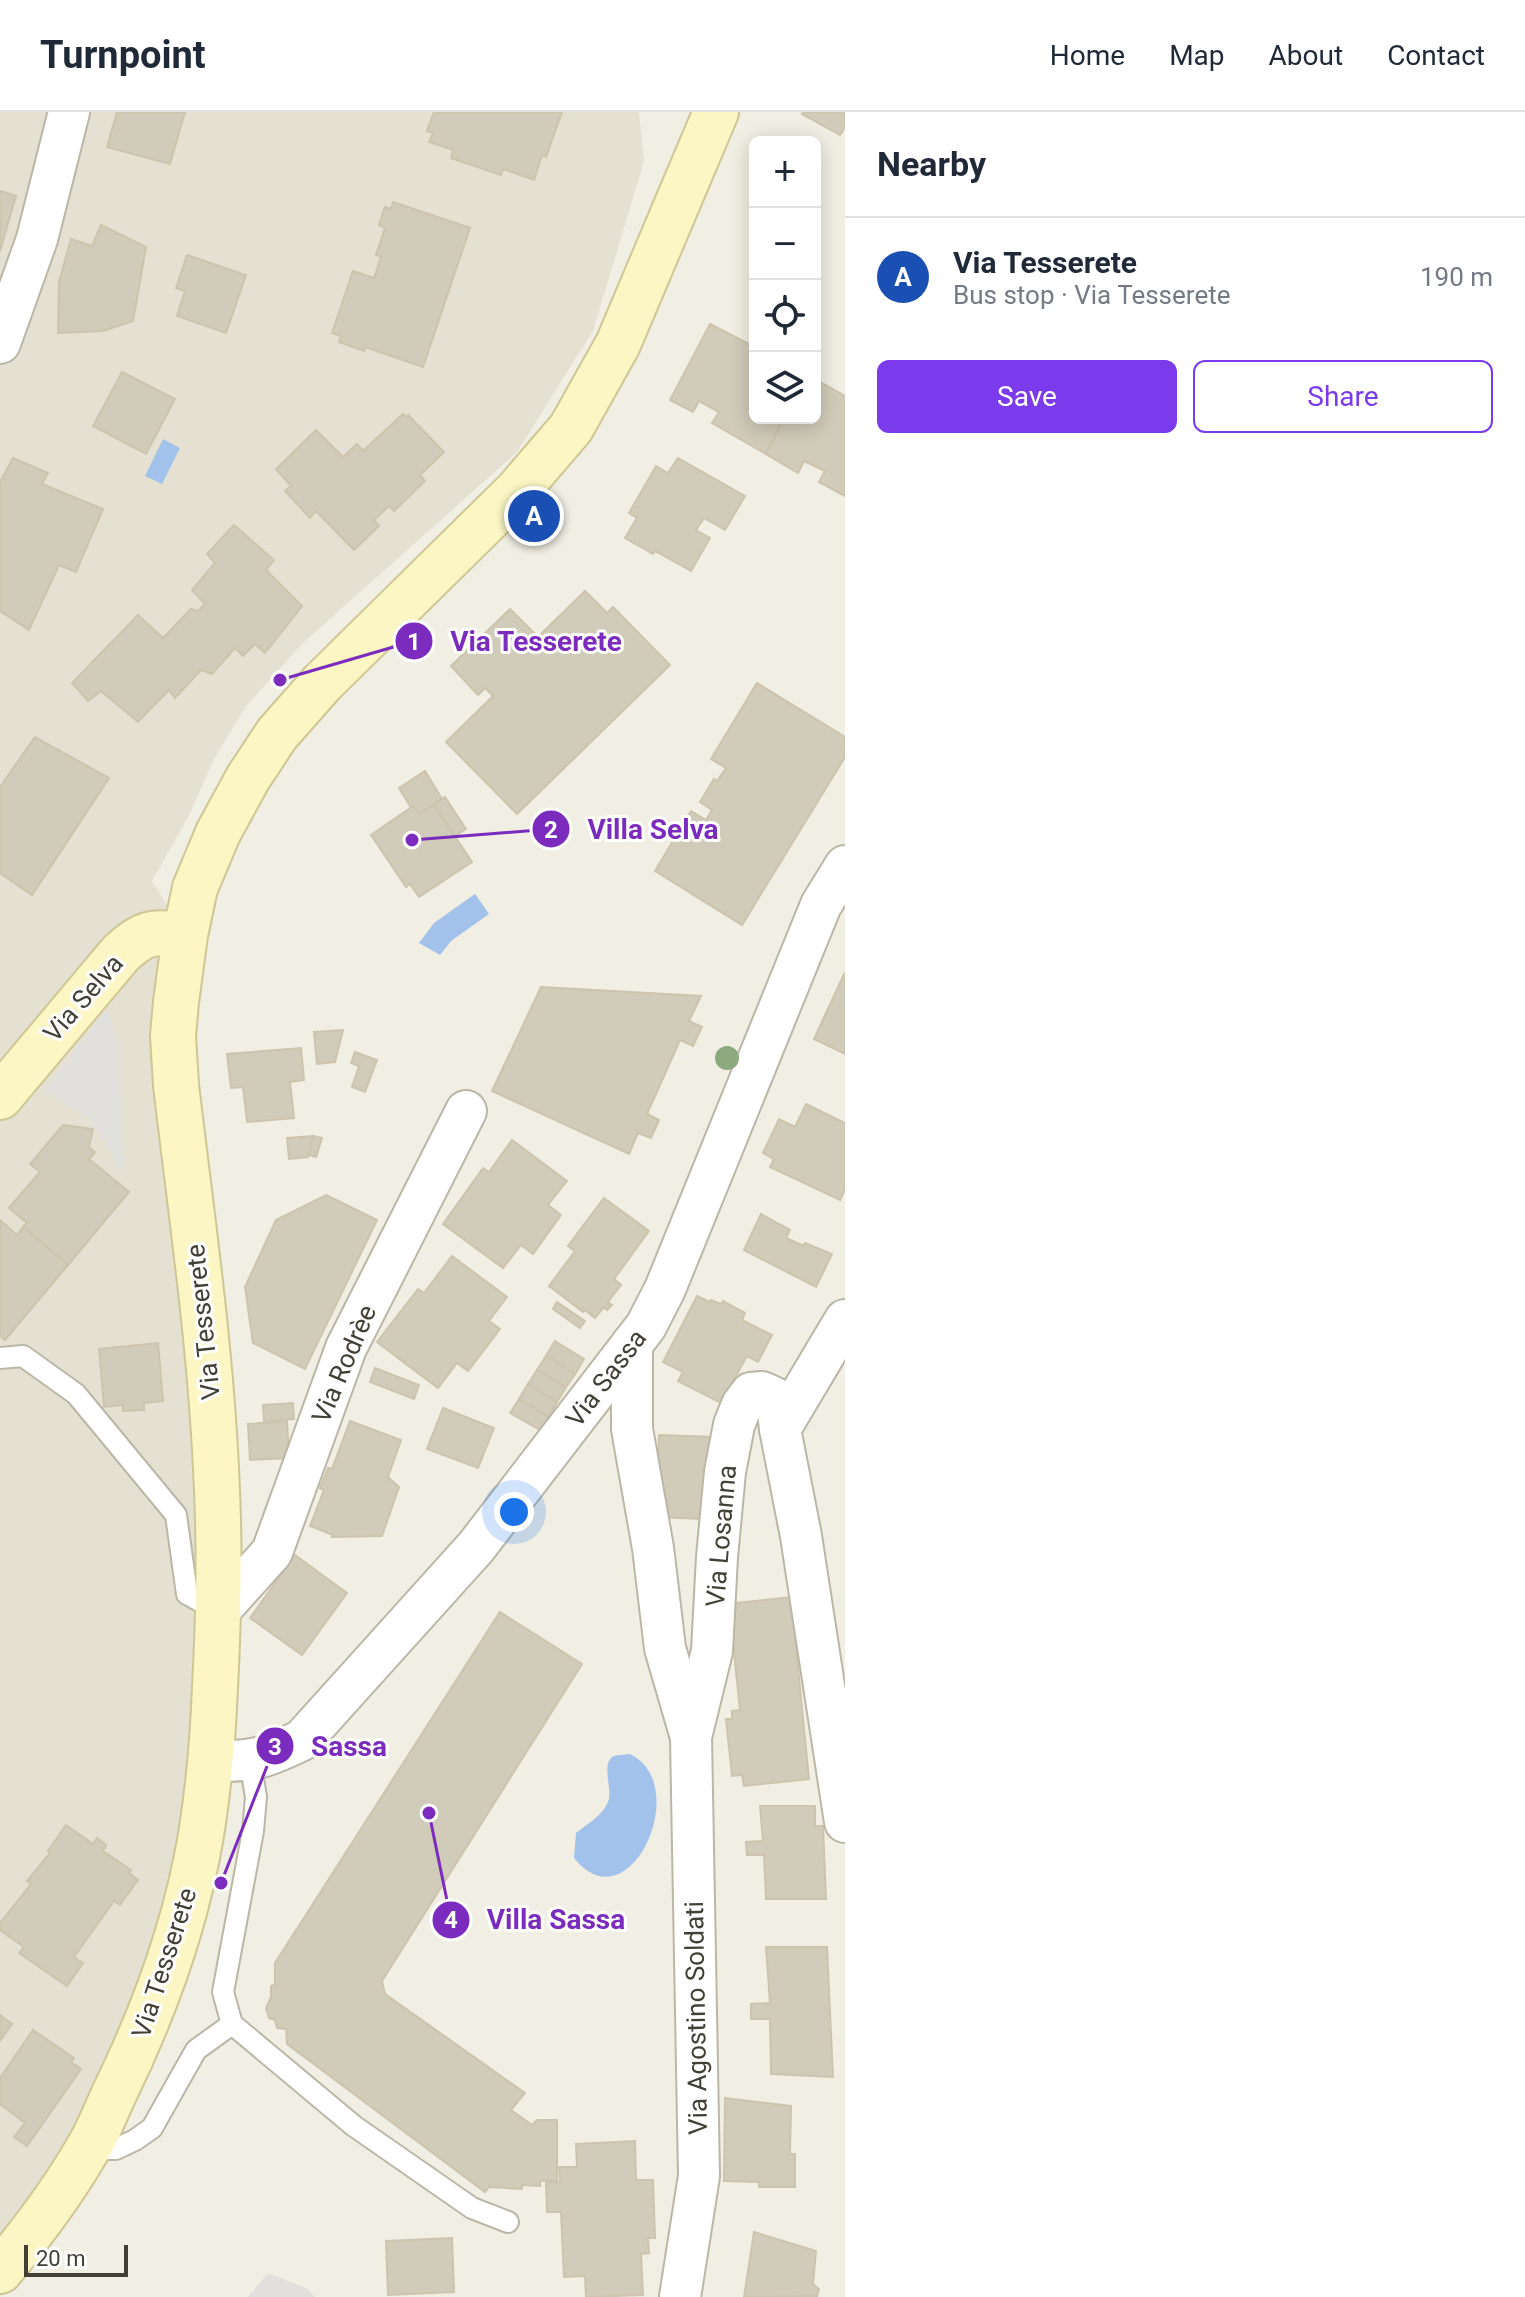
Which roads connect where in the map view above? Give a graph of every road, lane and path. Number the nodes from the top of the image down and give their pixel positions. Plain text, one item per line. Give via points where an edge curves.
1 (69, 112) edge
2 (716, 112) edge
3 (0, 343) edge
4 (845, 866) edge
5 (185, 935) junction
6 (0, 1097) edge
7 (466, 1111) dead end
8 (845, 1320) edge
9 (632, 1344) junction
10 (0, 1358) edge
11 (780, 1429) junction
12 (218, 1612) junction
13 (691, 1737) junction
14 (231, 1761) junction
15 (845, 1822) edge
16 (232, 2024) junction
17 (88, 2149) junction
18 (508, 2222) dead end
19 (0, 2271) edge
20 (680, 2297) edge

1 - 3 street via 37,239
2 - 5 main road, Via Tesserete via 618,344 571,428 517,491 277,734 218,833 195,888
4 - 9 street, Via Sassa via 821,905 665,1289
5 - 6 main road, Via Selva via 151,933 130,945
5 - 12 main road, Via Tesserete via 173,1036 212,1411
7 - 12 street, Via Rodrèe via 346,1348 272,1552
8 - 11 street
9 - 13 street via 632,1429 665,1648
9 - 14 street, Via Sassa via 476,1547 302,1740 272,1755
10 - 12 lane via 23,1356 76,1394 176,1515 187,1594
11 - 13 street, Via Losanna via 773,1397 751,1393 734,1425 725,1472 712,1651
11 - 15 street, Via Losanna
12 - 14 main road, Via Tesserete
13 - 20 street, Via Agostino Soldati via 699,2176
14 - 16 lane via 256,1797 223,1992
14 - 17 main road, Via Tesserete via 201,1837 159,1991
16 - 17 lane via 196,2050 152,2128 116,2149
16 - 18 lane via 354,2126 472,2208
17 - 19 main road, Via Tesserete

